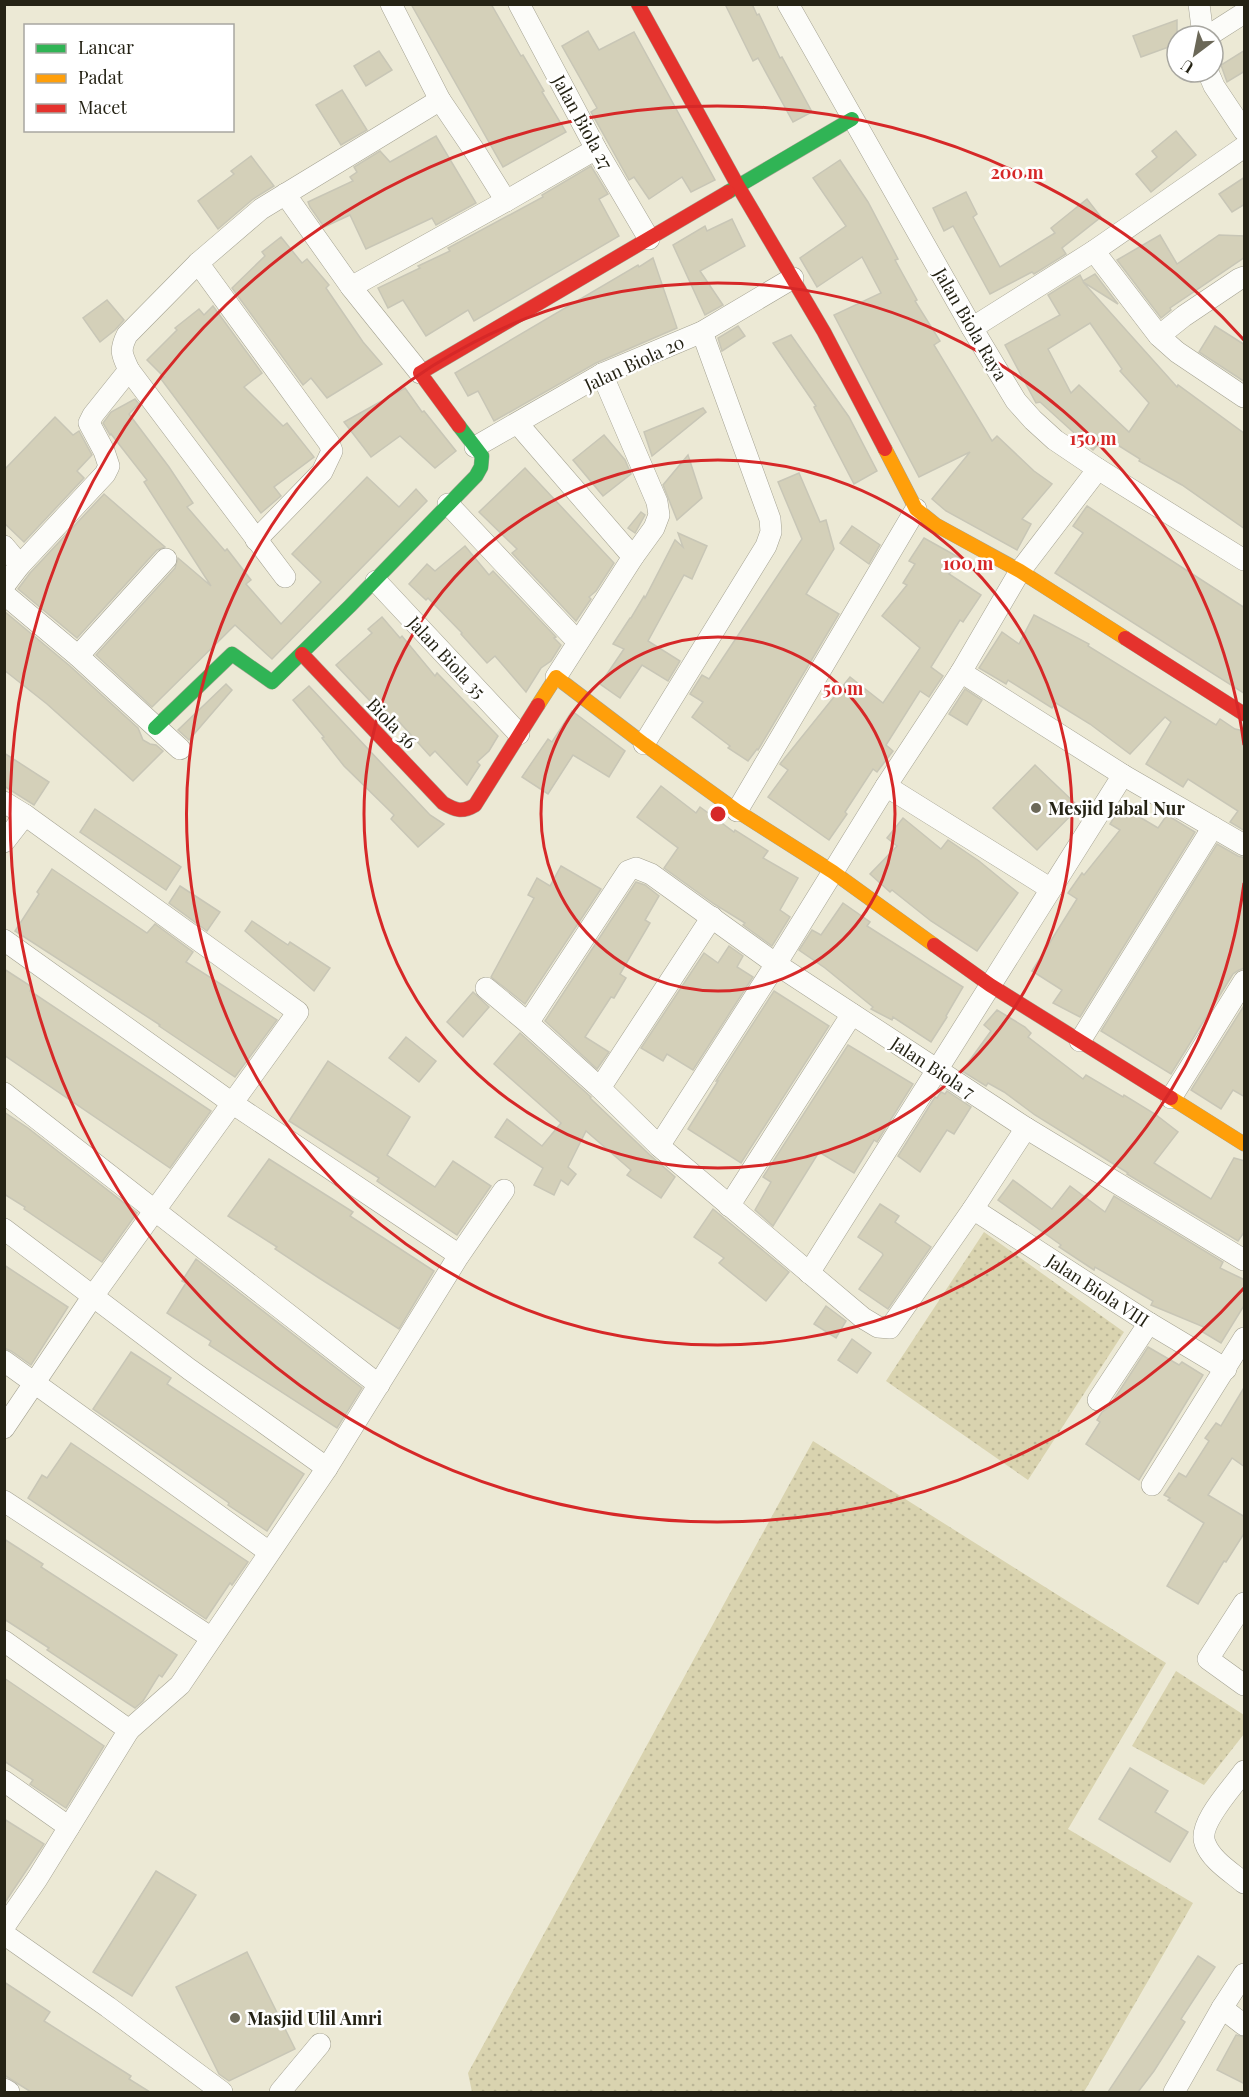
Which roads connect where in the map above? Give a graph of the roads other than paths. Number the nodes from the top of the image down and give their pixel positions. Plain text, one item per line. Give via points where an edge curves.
1 (391, 4) edge
2 (519, 4) edge
3 (638, 4) edge
4 (788, 4) edge
5 (1199, 4) edge
6 (1245, 13) edge
7 (1202, 24) edge
8 (1225, 25) edge
9 (1213, 84) edge
10 (440, 100) junction
11 (852, 119) junction
12 (1245, 131) edge
13 (1245, 147) edge
14 (596, 149) junction
15 (738, 186) junction
16 (285, 194) junction
17 (506, 201) junction
18 (649, 239) junction
19 (1094, 251) junction
20 (198, 263) junction
21 (1245, 277) edge
22 (793, 278) junction
23 (351, 287) junction
24 (972, 328) junction
25 (702, 332) junction
26 (1159, 336) junction
27 (129, 370) junction
28 (420, 373) junction
29 (602, 374) junction
30 (1245, 397) edge
31 (518, 424) junction
32 (475, 447) junction
33 (1098, 469) junction
34 (448, 504) junction
35 (916, 509) junction
36 (256, 540) junction
37 (4, 546) edge
38 (633, 557) junction
39 (166, 559) dead end
40 (1245, 560) edge
41 (20, 565) junction
42 (1020, 571) junction
43 (285, 577) dead end
44 (376, 581) junction
45 (4, 586) edge
46 (4, 594) edge
47 (579, 642) junction
48 (302, 654) junction
49 (78, 656) junction
50 (961, 672) junction
51 (556, 677) junction
52 (1245, 714) edge
53 (155, 728) junction
54 (519, 734) junction
55 (644, 744) junction
56 (180, 749) dead end
57 (1123, 775) junction
58 (886, 786) junction
59 (4, 802) edge
60 (737, 811) junction
61 (25, 815) junction
62 (1213, 827) junction
63 (4, 842) edge
64 (1245, 845) edge
65 (833, 872) junction
66 (1051, 889) junction
67 (712, 917) junction
68 (4, 940) edge
69 (776, 964) junction
70 (1245, 981) edge
71 (990, 985) junction
72 (486, 988) dead end
73 (852, 1014) junction
74 (528, 1023) junction
75 (1080, 1041) junction
76 (938, 1070) junction
77 (600, 1088) junction
78 (4, 1093) edge
79 (1171, 1098) junction
80 (232, 1103) junction
81 (1026, 1128) junction
82 (1245, 1144) edge
83 (659, 1146) junction
84 (504, 1190) dead end
85 (729, 1206) junction
86 (973, 1209) junction
87 (154, 1211) junction
88 (4, 1229) edge
89 (459, 1256) junction
90 (1245, 1260) edge
91 (808, 1273) junction
92 (93, 1296) junction
93 (1149, 1323) junction
94 (1245, 1338) edge
95 (4, 1361) edge
96 (1226, 1369) junction
97 (35, 1383) junction
98 (379, 1385) junction
99 (1098, 1400) dead end
100 (4, 1428) edge
101 (327, 1468) junction
102 (1152, 1485) dead end
103 (4, 1501) edge
104 (269, 1552) junction
105 (1245, 1603) edge
106 (210, 1637) junction
107 (4, 1641) edge
108 (1245, 1685) edge
109 (129, 1730) junction
110 (1245, 1771) edge
111 (4, 1781) edge
112 (69, 1827) junction
113 (1245, 1883) edge
114 (4, 1927) edge
115 (4, 1934) edge
116 (1245, 1974) edge
117 (1222, 2008) junction
118 (1245, 2025) edge
119 (321, 2044) dead end
120 (4, 2089) edge
121 (9, 2092) edge
122 (222, 2092) edge
123 (280, 2092) edge
124 (1174, 2092) edge

1 - 10 street
2 - 14 street, Jalan Biola 27
3 - 15 street
4 - 11 street, Jalan Biola Raya
5 - 7 street
6 - 8 street
9 - 12 street
10 - 16 street
10 - 17 street
11 - 15 street
11 - 24 street, Jalan Biola Raya
13 - 19 street
14 - 17 street
14 - 18 street, Jalan Biola 27
15 - 18 street
15 - 22 street
16 - 20 street
16 - 23 street
17 - 23 street
18 - 28 street
19 - 24 street
19 - 26 street
20 - 27 street via 127,335 122,353
20 - 36 street via 332,451 317,478
21 - 26 street
22 - 25 street, Jalan Biola 20
22 - 35 street
23 - 28 street
24 - 33 street, Jalan Biola Raya via 1033,420
25 - 29 street, Jalan Biola 20
25 - 55 street via 770,519 771,532
26 - 30 street
27 - 36 street
27 - 41 street via 89,423 109,466
28 - 32 street
29 - 31 street, Jalan Biola 20
29 - 38 street via 658,509 657,522
31 - 32 street, Jalan Biola 20
31 - 38 street
32 - 34 street via 482,456 481,467
33 - 40 street, Jalan Biola Raya
33 - 42 street
34 - 44 street
34 - 47 street
35 - 42 street via 936,525
35 - 60 street
36 - 43 street
37 - 41 street
38 - 47 street
39 - 49 street
41 - 45 street
42 - 50 street
42 - 52 street
44 - 48 street
44 - 54 street, Jalan Biola 35
46 - 49 street
47 - 51 street
48 - 53 street via 272,682 232,654
48 - 54 street, Biola 36 via 443,803 460,812 475,805
49 - 53 street
50 - 57 street
50 - 58 street
51 - 54 street
51 - 55 street
53 - 56 street
55 - 60 street
57 - 62 street
57 - 66 street
58 - 65 street
58 - 66 street
59 - 61 street
60 - 65 street
61 - 63 street
61 - 80 street via 298,1012
62 - 64 street
62 - 75 street
65 - 69 street
65 - 71 street
66 - 71 street
67 - 69 street, Jalan Biola 7
67 - 74 street, Jalan Biola 7 via 651,874 636,868 628,871
67 - 77 street
68 - 80 street
69 - 73 street, Jalan Biola 7
69 - 83 street
70 - 79 street
71 - 75 street
71 - 76 street
72 - 74 street
73 - 76 street, Jalan Biola 7
73 - 85 street
74 - 77 street
75 - 79 street
76 - 81 street, Jalan Biola 7
76 - 91 street
77 - 83 street
78 - 87 street
79 - 82 street
80 - 87 street
80 - 89 street
81 - 86 street
81 - 90 street, Jalan Biola 7
83 - 85 street
84 - 89 street
85 - 91 street
86 - 91 street via 890,1328 878,1327 863,1318
86 - 93 street, Jalan Biola VIII
87 - 92 street
87 - 98 street
88 - 92 street
89 - 98 street
92 - 97 street
92 - 101 street
93 - 96 street, Jalan Biola VIII
93 - 99 street
94 - 96 street
95 - 97 street
96 - 102 street
97 - 100 street
97 - 104 street
98 - 101 street
101 - 104 street
103 - 106 street
104 - 106 street
105 - 108 street via 1208,1659
106 - 109 street via 180,1685
107 - 109 street
109 - 112 street
110 - 113 street via 1205,1825 1203,1836 1213,1856
111 - 112 street
112 - 114 street
115 - 122 street
116 - 117 street
117 - 118 street
117 - 124 street
119 - 123 street
120 - 121 street

